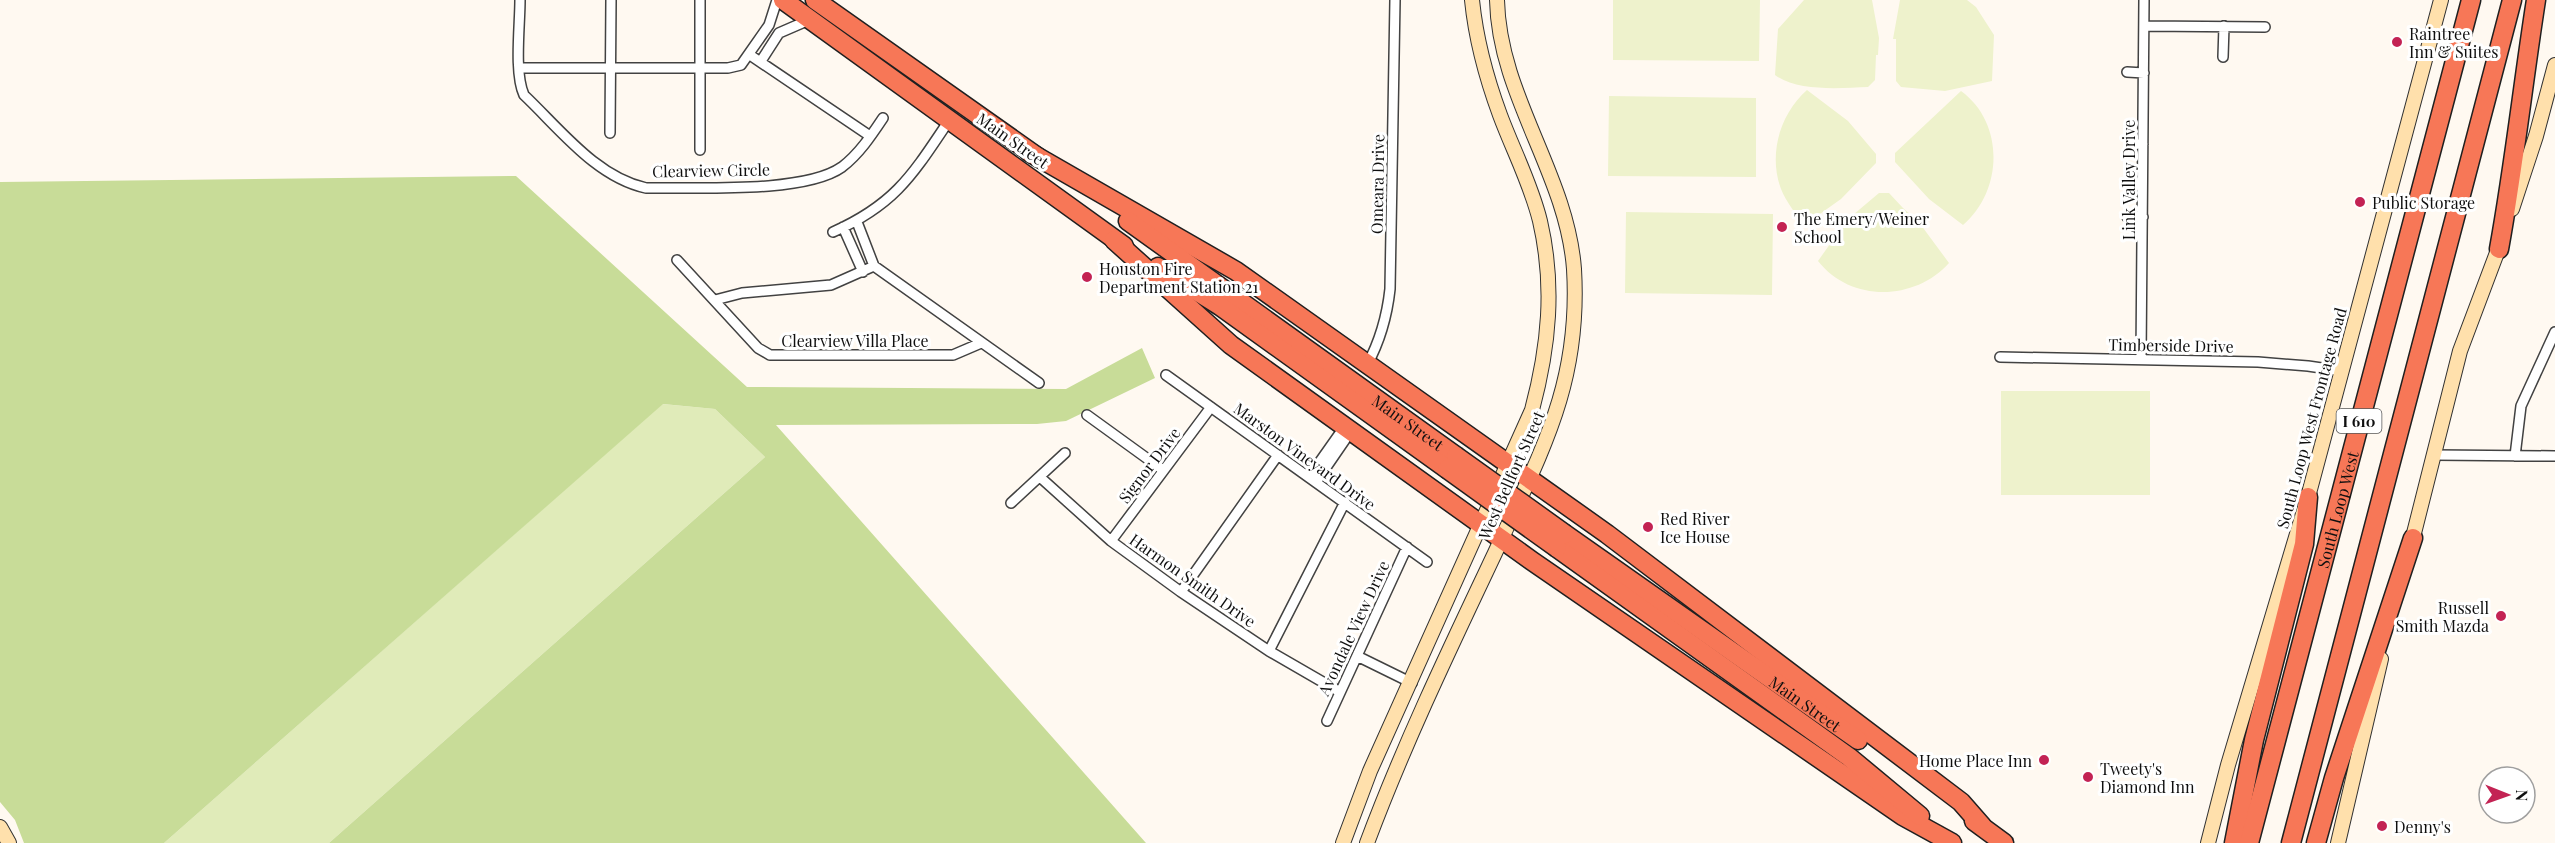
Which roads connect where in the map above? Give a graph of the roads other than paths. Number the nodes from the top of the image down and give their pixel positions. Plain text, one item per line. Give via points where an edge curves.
1 (520, 0) edge
2 (611, 0) edge
3 (700, 0) edge
4 (777, 0) edge
5 (783, 0) edge
6 (815, 0) edge
7 (1395, 0) edge
8 (1472, 0) edge
9 (1497, 0) edge
10 (2144, 0) edge
11 (2441, 0) edge
12 (2470, 0) edge
13 (2512, 0) edge
14 (2536, 0) edge
15 (808, 20) junction
16 (2144, 26) junction
17 (2224, 26) junction
18 (2265, 27) dead end
19 (763, 33) junction
20 (775, 40) junction
21 (750, 55) junction
22 (2223, 57) dead end
23 (761, 61) junction
24 (2555, 65) edge
25 (520, 68) junction
26 (610, 68) junction
27 (700, 68) junction
28 (2127, 72) dead end
29 (2144, 73) junction
30 (883, 118) dead end
31 (950, 119) junction
32 (610, 133) dead end
33 (870, 136) junction
34 (1537, 142) junction
35 (2130, 144) dead end
36 (2143, 144) junction
37 (700, 150) dead end
38 (1029, 152) junction
39 (1515, 152) junction
40 (2127, 217) dead end
41 (2143, 217) junction
42 (857, 222) junction
43 (843, 227) junction
44 (832, 232) dead end
45 (1114, 240) junction
46 (2499, 249) junction
47 (677, 260) dead end
48 (874, 266) junction
49 (863, 272) junction
50 (715, 300) junction
51 (1550, 302) junction
52 (1575, 304) junction
53 (2555, 332) edge
54 (981, 343) junction
55 (2000, 357) dead end
56 (2141, 359) junction
57 (1367, 365) junction
58 (2342, 371) junction
59 (1166, 375) dead end
60 (1040, 383) dead end
61 (1211, 407) junction
62 (1087, 415) dead end
63 (1348, 428) junction
64 (1477, 444) junction
65 (1065, 453) dead end
66 (1278, 455) junction
67 (2435, 455) junction
68 (2515, 456) junction
69 (2555, 456) edge
70 (1452, 463) junction
71 (1508, 466) junction
72 (1163, 470) junction
73 (1041, 478) junction
74 (1312, 479) junction
75 (1530, 481) junction
76 (1438, 493) junction
77 (2308, 497) junction
78 (1344, 502) junction
79 (1011, 503) dead end
80 (1578, 514) junction
81 (1480, 524) junction
82 (1501, 538) junction
83 (2413, 538) junction
84 (1111, 541) junction
85 (1561, 541) junction
86 (1407, 548) junction
87 (1532, 561) junction
88 (1427, 562) dead end
89 (1181, 592) junction
90 (1269, 651) junction
91 (1357, 656) junction
92 (1412, 682) junction
93 (1340, 692) junction
94 (1432, 693) junction
95 (1327, 721) dead end
96 (1982, 826) junction
97 (0, 827) edge
98 (1348, 842) edge
99 (9, 843) edge
100 (1367, 843) edge
101 (1952, 843) edge
102 (2004, 843) edge
103 (2208, 843) edge
104 (2234, 843) edge
105 (2248, 843) edge
106 (2291, 843) edge
107 (2316, 843) edge
108 (2338, 843) edge

1 - 25 street, Clearview Circle
2 - 26 street
3 - 27 street, Clearview Circle
4 - 19 street
5 - 15 highway, Main Street
6 - 38 highway, Main Street
7 - 57 street, Omeara Drive via 1390,289 1388,312
8 - 39 main road, West Bellfort Street via 1486,75
9 - 34 main road, West Bellfort Street via 1510,72
10 - 16 street, Link Valley Drive
11 - 58 main road, South Loop West Frontage Road
12 - 105 highway, South Loop West / I 610
13 - 106 highway, I 610
14 - 46 highway
15 - 20 street via 779,33
15 - 31 highway, Main Street
16 - 17 street
16 - 29 street, Link Valley Drive
17 - 18 street
17 - 22 street
19 - 20 street
19 - 21 street
20 - 23 street
21 - 23 street
21 - 27 street via 741,65
23 - 33 street
24 - 46 main road
25 - 26 street
25 - 33 street, Clearview Circle via 524,95 596,164 646,188 807,181 840,169
26 - 27 street
26 - 32 street
27 - 37 street, Clearview Circle
28 - 29 street
29 - 36 street, Link Valley Drive
30 - 33 street, Clearview Circle
31 - 42 street via 902,186
31 - 45 highway, Main Street
34 - 39 main road
34 - 52 main road, West Bellfort Street via 1558,190 1569,232
35 - 36 street
36 - 41 street, Link Valley Drive
38 - 57 highway via 1236,271
38 - 70 highway, Main Street via 1228,291
39 - 51 main road, West Bellfort Street via 1539,219 1547,255
40 - 41 street
41 - 56 street, Link Valley Drive
42 - 43 street
42 - 48 street
43 - 44 street
43 - 49 street
45 - 63 highway via 1231,345
45 - 70 highway, Main Street via 1220,306
46 - 67 main road via 2460,351
47 - 50 street, Clearview Villa Place
48 - 49 street
48 - 54 street, Clearview Villa Place
49 - 50 street via 831,285 742,293
50 - 54 street, Clearview Villa Place via 770,356 953,355
51 - 52 main road
51 - 71 main road, West Bellfort Street via 1532,410
52 - 75 main road, West Bellfort Street via 1567,380
53 - 68 street via 2521,406
54 - 60 street, Clearview Villa Place
55 - 56 street, Timberside Drive
56 - 58 street, Timberside Drive via 2258,362
57 - 64 highway
58 - 77 main road, South Loop West Frontage Road
59 - 61 street, Marston Vineyard Drive
61 - 66 street, Marston Vineyard Drive
61 - 72 street, Signor Drive
62 - 72 street
63 - 74 street
63 - 76 highway
64 - 71 highway
64 - 76 highway via 1479,467 1463,491
65 - 73 street
66 - 74 street, Marston Vineyard Drive
66 - 89 street
67 - 68 street
67 - 83 main road
68 - 69 street
70 - 85 highway, Main Street, bridge
71 - 75 highway
71 - 81 main road, West Bellfort Street
72 - 84 street, Signor Drive
73 - 79 street
73 - 84 street, Harmon Smith Drive
74 - 78 street, Marston Vineyard Drive
75 - 80 highway
75 - 82 main road, West Bellfort Street
76 - 81 highway
77 - 103 main road, South Loop West Frontage Road
77 - 104 highway via 2304,544 2254,740
78 - 86 street, Marston Vineyard Drive
78 - 90 street
80 - 87 highway via 1548,514 1528,544
80 - 96 highway via 1960,802
81 - 82 highway
81 - 92 main road, West Bellfort Street
82 - 87 highway
82 - 94 main road, West Bellfort Street
83 - 107 highway
83 - 108 main road
84 - 89 street, Harmon Smith Drive
85 - 96 highway, Main Street
85 - 101 highway, Main Street via 1849,757
86 - 88 street, Marston Vineyard Drive
86 - 91 street, Avondale View Drive
87 - 101 highway via 1903,816
89 - 90 street, Harmon Smith Drive
90 - 93 street, Harmon Smith Drive
91 - 92 street
91 - 93 street, Avondale View Drive
92 - 94 main road
92 - 98 main road, West Bellfort Street via 1370,771
93 - 95 street, Avondale View Drive
94 - 100 main road, West Bellfort Street
96 - 102 highway, Main Street
97 - 99 main road

